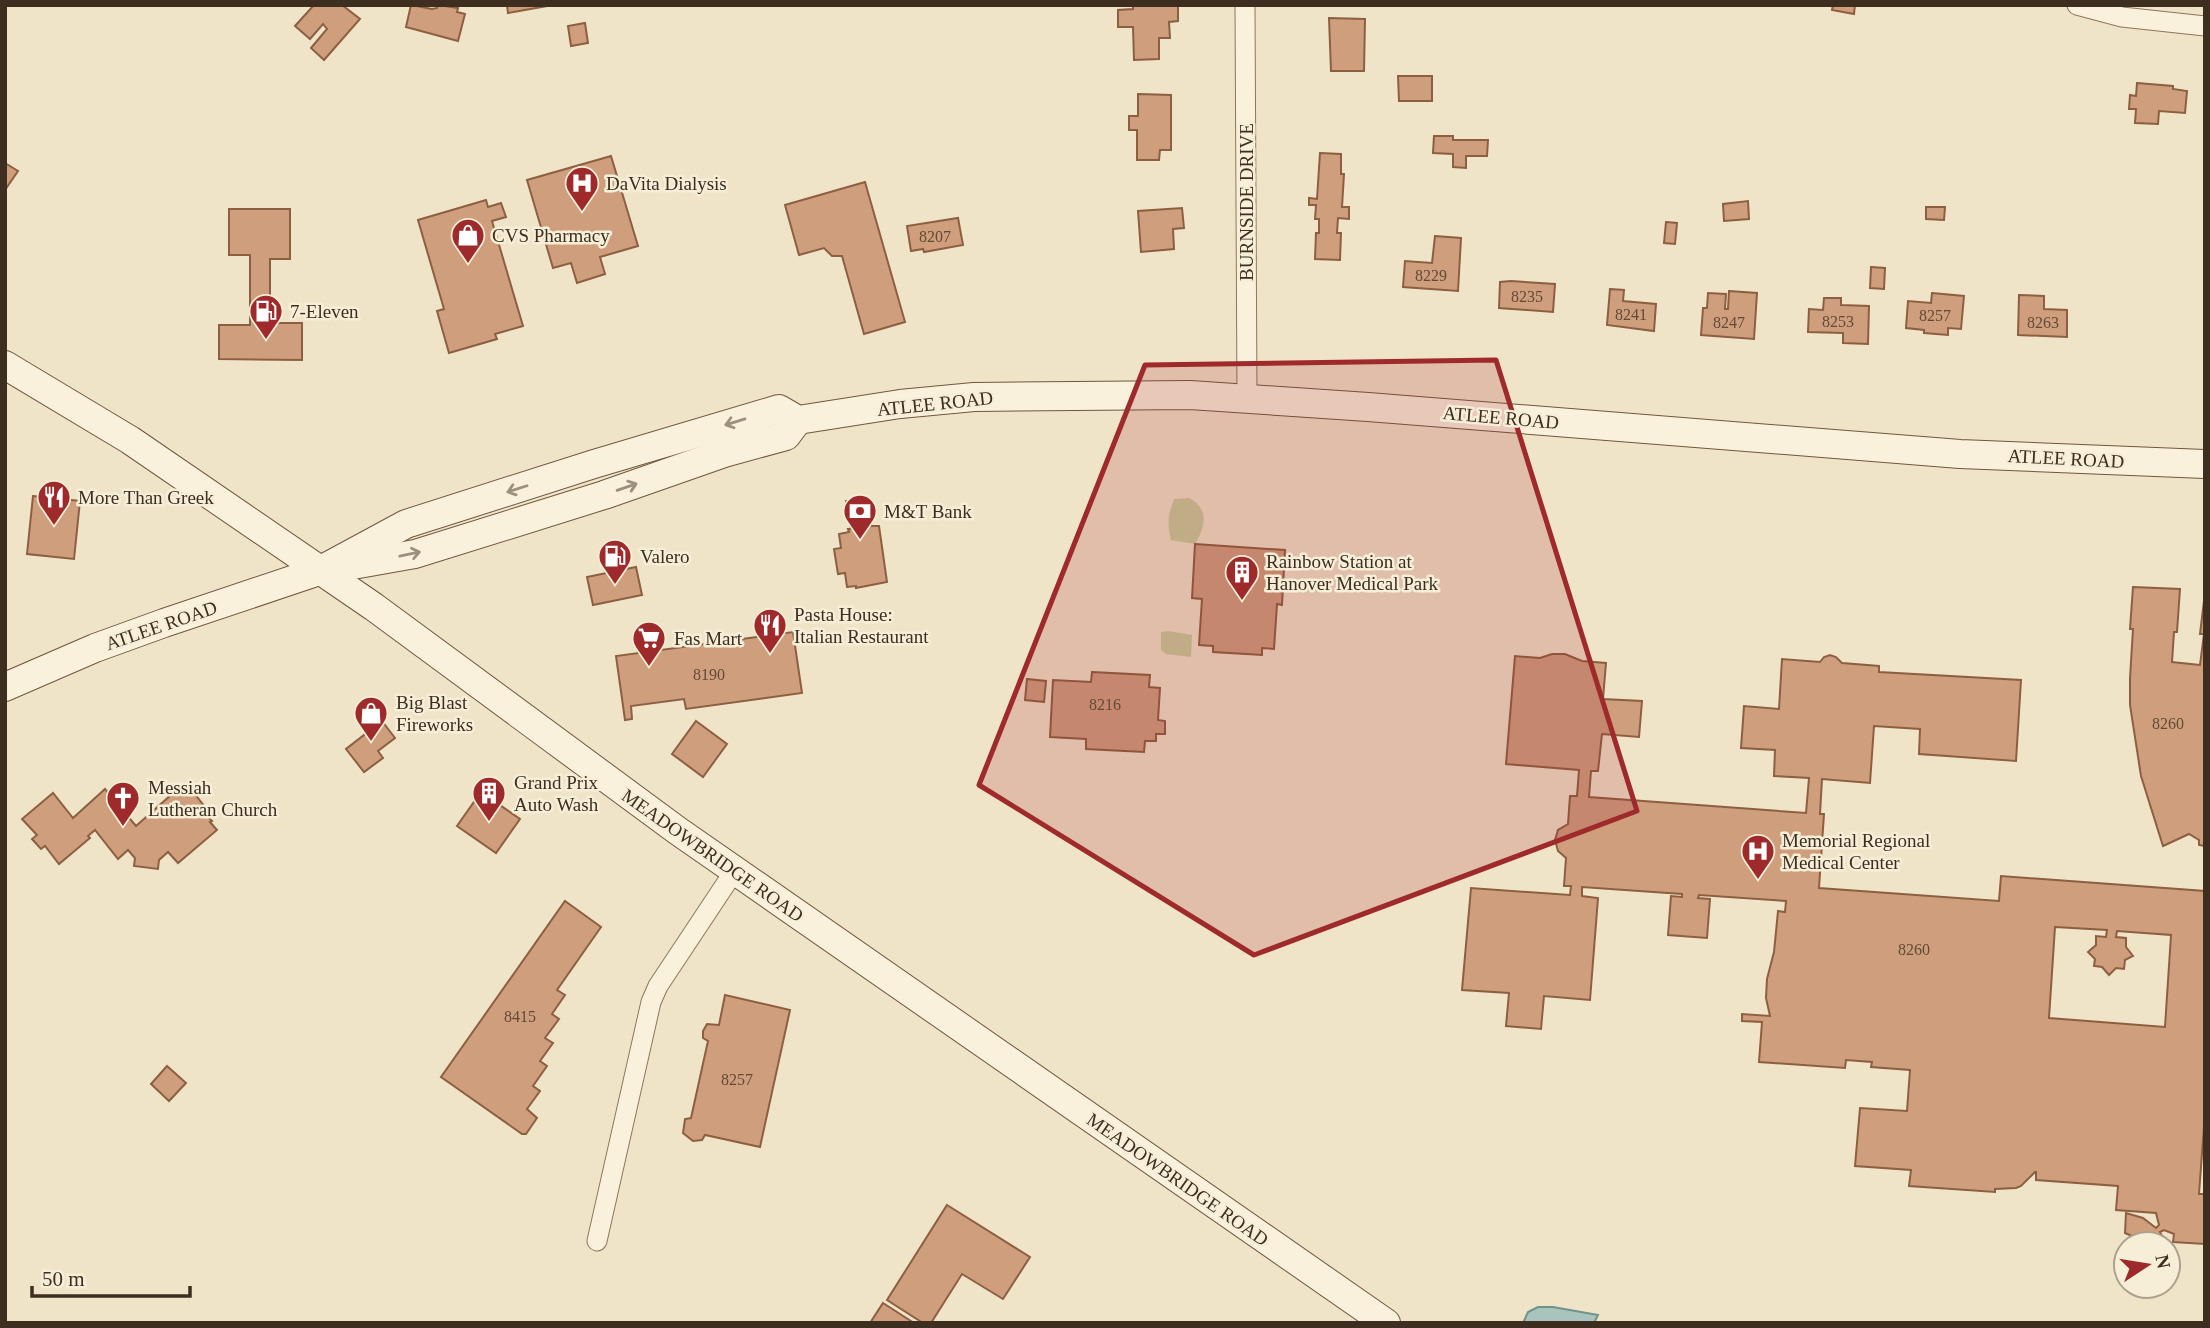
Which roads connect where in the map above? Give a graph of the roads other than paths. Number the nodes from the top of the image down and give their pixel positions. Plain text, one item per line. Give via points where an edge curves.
1 (1245, 5) edge
2 (2077, 5) edge
3 (2205, 26) edge
4 (5, 365) edge
5 (1247, 399) junction
6 (2205, 464) edge
7 (319, 571) junction
8 (5, 687) edge
9 (734, 870) junction
10 (597, 1241) dead end
11 (1386, 1323) edge

1 - 5 street, BURNSIDE DRIVE
2 - 3 street via 2122,17
4 - 7 main road, MEADOWBRIDGE ROAD via 130,440
5 - 6 main road, ATLEE ROAD via 1960,454
5 - 7 main road, ATLEE ROAD via 1190,395 974,397 798,421 779,409 407,524
7 - 8 main road, ATLEE ROAD via 151,627
7 - 9 main road, MEADOWBRIDGE ROAD
9 - 10 street via 651,1002
9 - 11 main road, MEADOWBRIDGE ROAD

